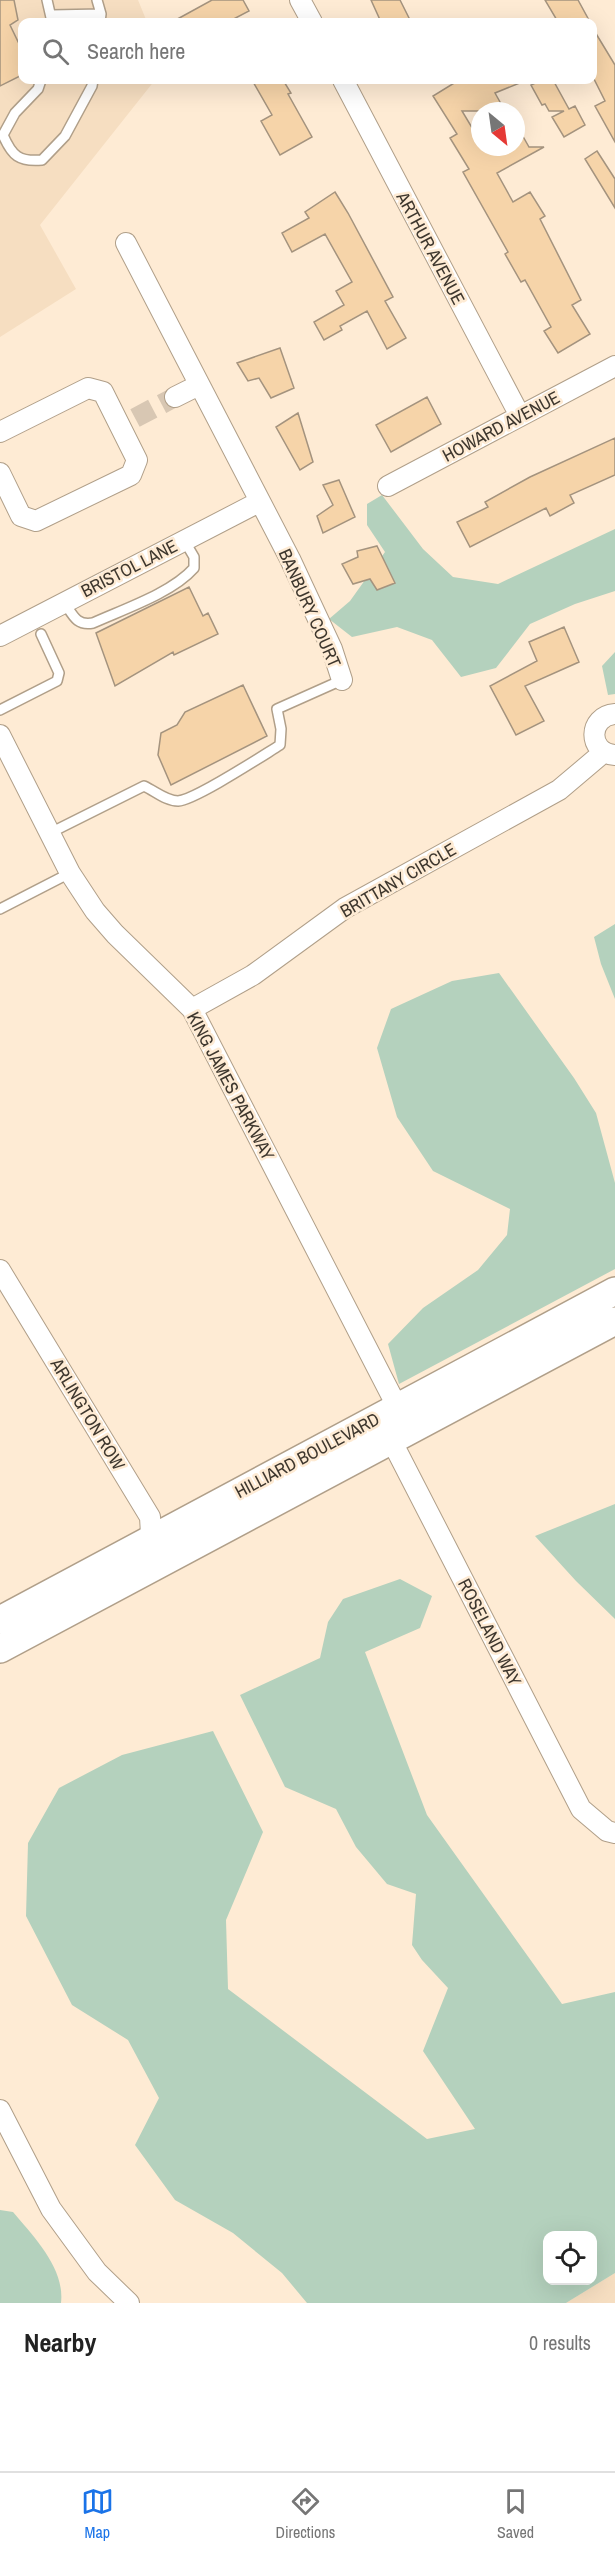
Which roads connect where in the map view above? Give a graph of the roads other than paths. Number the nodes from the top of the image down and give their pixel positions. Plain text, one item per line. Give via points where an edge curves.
1 (46, 0) edge
2 (97, 0) edge
3 (300, 0) edge
4 (52, 18) edge
5 (100, 18) edge
6 (310, 18) edge
7 (40, 84) edge
8 (92, 84) edge
9 (345, 84) edge
10 (126, 243) dead end
11 (615, 366) edge
12 (199, 385) junction
13 (174, 397) tunnel mouth
14 (520, 416) junction
15 (0, 432) edge
16 (2, 481) edge
17 (388, 486) dead end
18 (259, 501) junction
19 (184, 540) junction
20 (64, 602) junction
21 (41, 634) dead end
22 (0, 636) edge
23 (342, 680) joint
24 (0, 710) edge
25 (615, 714) edge
26 (0, 735) edge
27 (610, 753) edge
28 (50, 833) junction
29 (70, 873) junction
30 (0, 909) edge
31 (192, 1009) junction
32 (0, 1270) edge
33 (615, 1291) edge
34 (615, 1321) edge
35 (395, 1424) junction
36 (150, 1539) junction
37 (155, 1566) junction
38 (0, 1620) edge
39 (0, 1649) edge
40 (615, 1833) edge
41 (0, 2112) edge
42 (129, 2303) edge

1 - 4 lane
2 - 5 lane
3 - 6 street
7 - 8 lane via 15,113 3,135 10,151 26,161 42,160 65,136
9 - 14 street, ARTHUR AVENUE
10 - 12 street, BANBURY COURT
11 - 14 street, HOWARD AVENUE
12 - 13 street
12 - 18 street, BANBURY COURT
14 - 17 street, HOWARD AVENUE
15 - 16 street via 88,388 104,392 128,422 138,460 131,475 36,521 21,516
18 - 19 street, BRISTOL LANE
18 - 23 street, BANBURY COURT via 332,649
19 - 20 street, BRISTOL LANE
19 - 20 lane via 194,557 194,567 184,579 168,588 84,625 77,622
20 - 22 street, BRISTOL LANE
21 - 24 lane via 59,672 57,681
23 - 28 lane, BANBURY COURT via 277,709 280,745 223,780 181,801 170,800 144,786
25 - 27 street, BRITTANY CIRCLE via 600,719 594,730 596,743
26 - 28 street, KING JAMES PARKWAY
27 - 31 street, BRITTANY CIRCLE via 560,790 345,908 253,975
28 - 29 street, KING JAMES PARKWAY
29 - 30 lane
29 - 31 street, KING JAMES PARKWAY via 115,934
31 - 35 street, KING JAMES PARKWAY
32 - 36 street, ARLINGTON ROW via 150,1517
33 - 35 main road, HILLIARD BOULEVARD
34 - 35 main road, HILLIARD BOULEVARD
35 - 36 main road, HILLIARD BOULEVARD
35 - 37 main road, HILLIARD BOULEVARD
35 - 40 street, ROSELAND WAY via 581,1809
36 - 37 street, ARLINGTON ROW
36 - 38 main road, HILLIARD BOULEVARD
37 - 39 main road, HILLIARD BOULEVARD
41 - 42 street via 51,2209 97,2272

